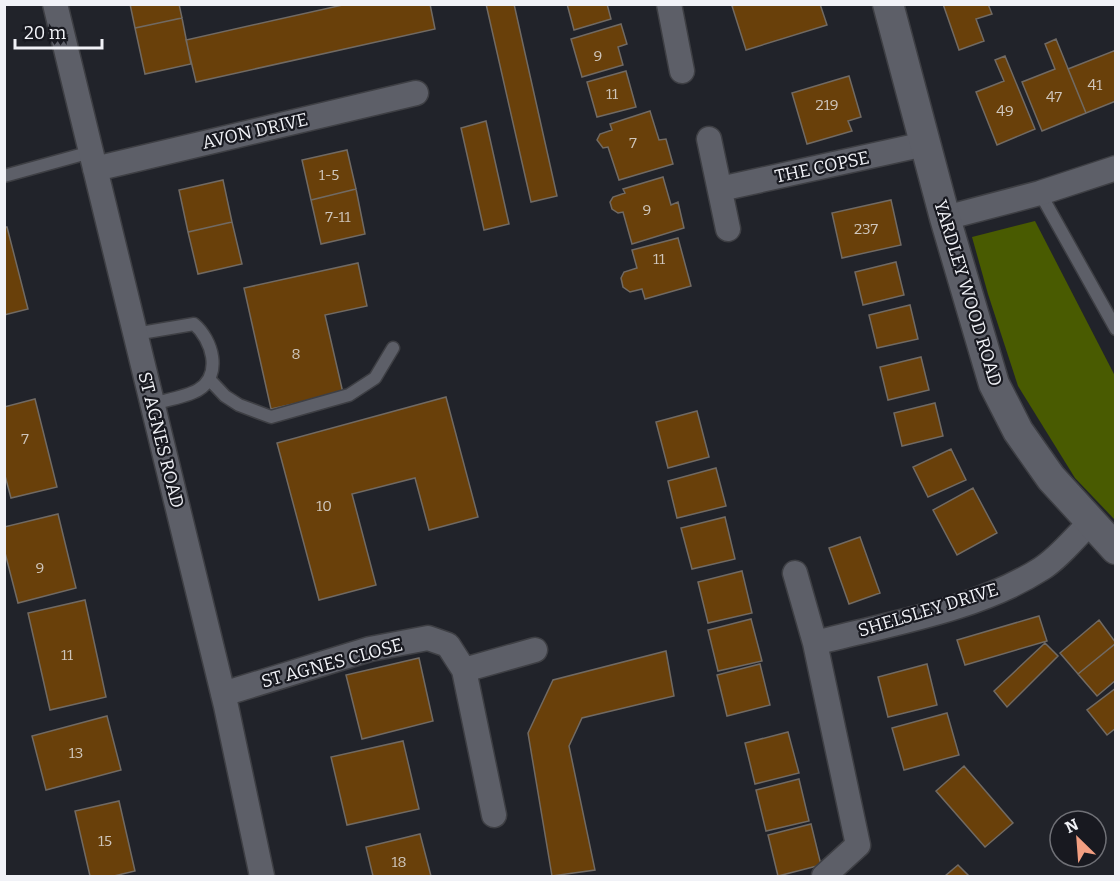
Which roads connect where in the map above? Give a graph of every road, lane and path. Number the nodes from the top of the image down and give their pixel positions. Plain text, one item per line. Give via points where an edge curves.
1 (55, 4) edge
2 (669, 4) edge
3 (888, 4) edge
4 (682, 71) dead end
5 (416, 93) dead end
6 (709, 139) dead end
7 (925, 144) junction
8 (93, 160) junction
9 (1116, 168) edge
10 (4, 176) edge
11 (720, 189) junction
12 (1040, 193) junction
13 (945, 219) junction
14 (728, 229) dead end
15 (1116, 329) edge
16 (135, 333) junction
17 (393, 348) dead end
18 (209, 379) junction
19 (152, 404) junction
20 (1091, 522) junction
21 (1116, 549) edge
22 (795, 573) dead end
23 (815, 643) junction
24 (535, 650) dead end
25 (464, 670) junction
26 (223, 694) junction
27 (494, 815) dead end
28 (262, 876) edge
29 (824, 876) edge

1 - 8 street, ST AGNES ROAD
2 - 4 street
3 - 7 street, YARDLEY WOOD ROAD
5 - 8 street, AVON DRIVE
6 - 11 street
7 - 11 street, THE COPSE
7 - 13 street, YARDLEY WOOD ROAD
8 - 10 lane
8 - 16 street, ST AGNES ROAD
9 - 12 street
11 - 14 street
12 - 13 street
12 - 15 lane
13 - 20 street, YARDLEY WOOD ROAD via 994,384 1018,431 1051,478
16 - 18 lane via 195,324 203,331 213,357
16 - 19 street, ST AGNES ROAD
17 - 18 lane via 375,378 349,395 271,417 239,405
18 - 19 lane via 198,390
19 - 26 street, ST AGNES ROAD
20 - 21 street, YARDLEY WOOD ROAD
20 - 23 street, SHELSLEY DRIVE via 1042,569 999,590 946,609
22 - 23 street
23 - 29 street via 858,845
24 - 25 street
25 - 26 street, ST AGNES CLOSE via 448,645 428,638 370,649
25 - 27 street, ST AGNES CLOSE
26 - 28 street, ST AGNES ROAD

